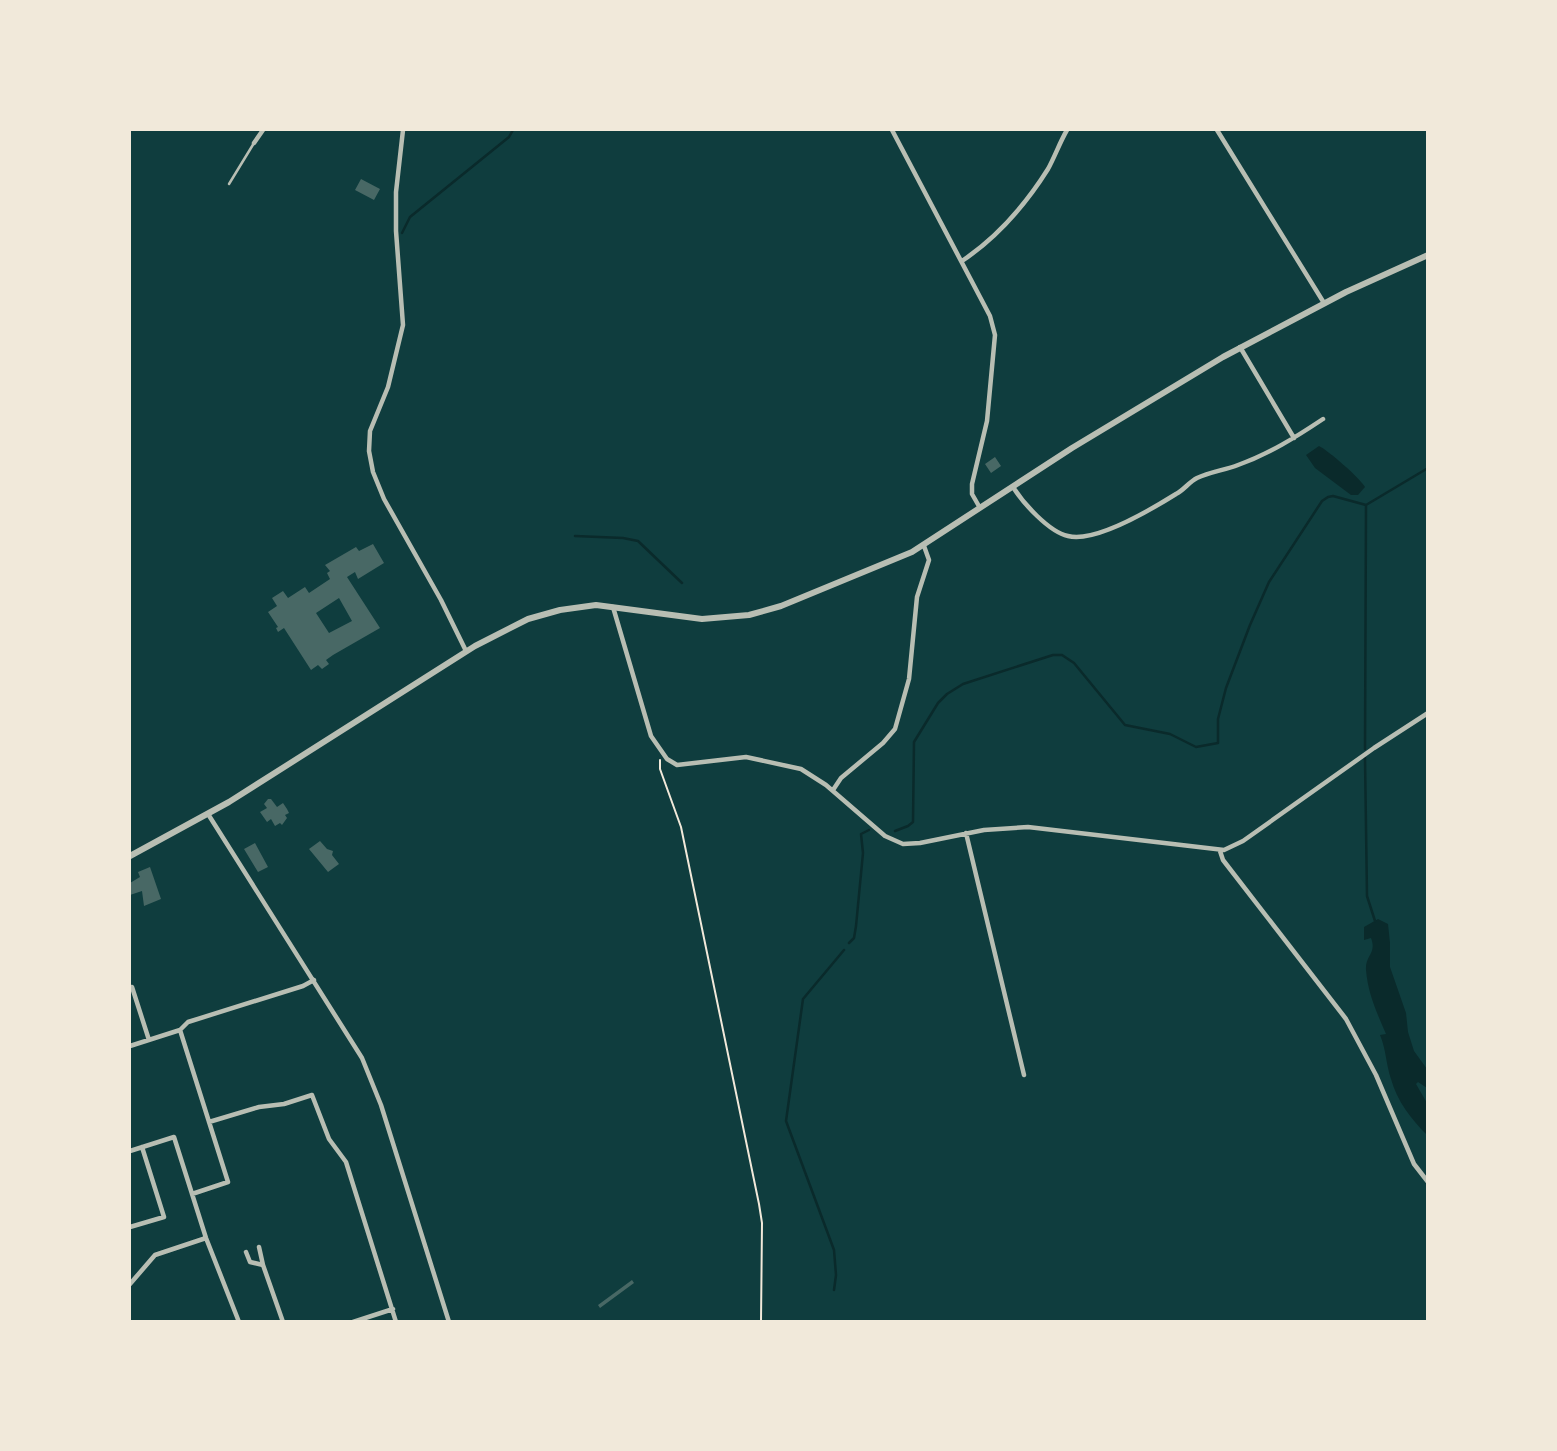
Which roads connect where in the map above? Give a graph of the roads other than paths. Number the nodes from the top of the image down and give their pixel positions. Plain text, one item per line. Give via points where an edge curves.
1 (263, 130) edge
2 (403, 130) edge
3 (892, 130) edge
4 (1067, 130) edge
5 (1217, 130) edge
6 (254, 143) joint
7 (229, 184) dead end
8 (1427, 255) edge
9 (962, 261) junction
10 (1324, 303) junction
11 (1240, 347) junction
12 (1323, 419) dead end
13 (1294, 438) junction
14 (1013, 487) junction
15 (981, 508) junction
16 (923, 546) junction
17 (612, 606) junction
18 (466, 651) junction
19 (1427, 713) edge
20 (833, 790) junction
21 (208, 814) junction
22 (966, 833) junction
23 (1220, 851) junction
24 (130, 856) edge
25 (314, 980) junction
26 (132, 987) dead end
27 (180, 1030) junction
28 (149, 1040) junction
29 (130, 1046) edge
30 (1024, 1074) dead end
31 (209, 1122) junction
32 (142, 1147) junction
33 (130, 1151) edge
34 (1427, 1182) edge
35 (192, 1194) junction
36 (130, 1227) edge
37 (206, 1238) junction
38 (259, 1247) dead end
39 (246, 1252) dead end
40 (263, 1265) junction
41 (130, 1284) edge
42 (393, 1310) junction
43 (239, 1321) edge
44 (283, 1321) edge
45 (353, 1321) edge
46 (396, 1321) edge
47 (449, 1321) edge

1 - 6 street
2 - 18 street via 396,231 403,325 388,387 370,431 369,451 384,499
3 - 9 street
4 - 9 street via 1029,195 991,239
5 - 10 street
6 - 7 lane
8 - 10 street
9 - 15 street via 995,335 987,421 972,484 972,494
10 - 11 street
11 - 13 street
11 - 14 street
12 - 13 street
13 - 14 street via 1239,465 1199,477 1140,514 1082,537 1065,536 1052,528 1021,501
14 - 15 street
15 - 16 street
16 - 17 street via 802,598 749,615 702,618
16 - 20 street via 929,560 917,597 909,679 895,729
17 - 18 street via 548,612
17 - 20 street via 648,727 667,759 681,766 738,757 772,762 804,771
18 - 21 street
19 - 23 street via 1244,841
20 - 22 street via 894,841 914,844
21 - 24 street
21 - 25 street
22 - 23 street via 1034,827
22 - 30 street
23 - 34 street via 1351,1027 1414,1164
25 - 27 street via 188,1022
25 - 47 street via 353,1043 377,1094
26 - 28 street
27 - 28 street
27 - 31 street
28 - 29 street
31 - 35 street via 229,1182
31 - 42 street via 313,1096 329,1139 348,1167
32 - 33 street
32 - 35 street via 174,1137
32 - 36 street via 164,1217
35 - 37 street
37 - 41 street via 155,1255
37 - 43 street
38 - 40 street
39 - 40 street via 250,1262
40 - 44 street
42 - 45 street
42 - 46 street

